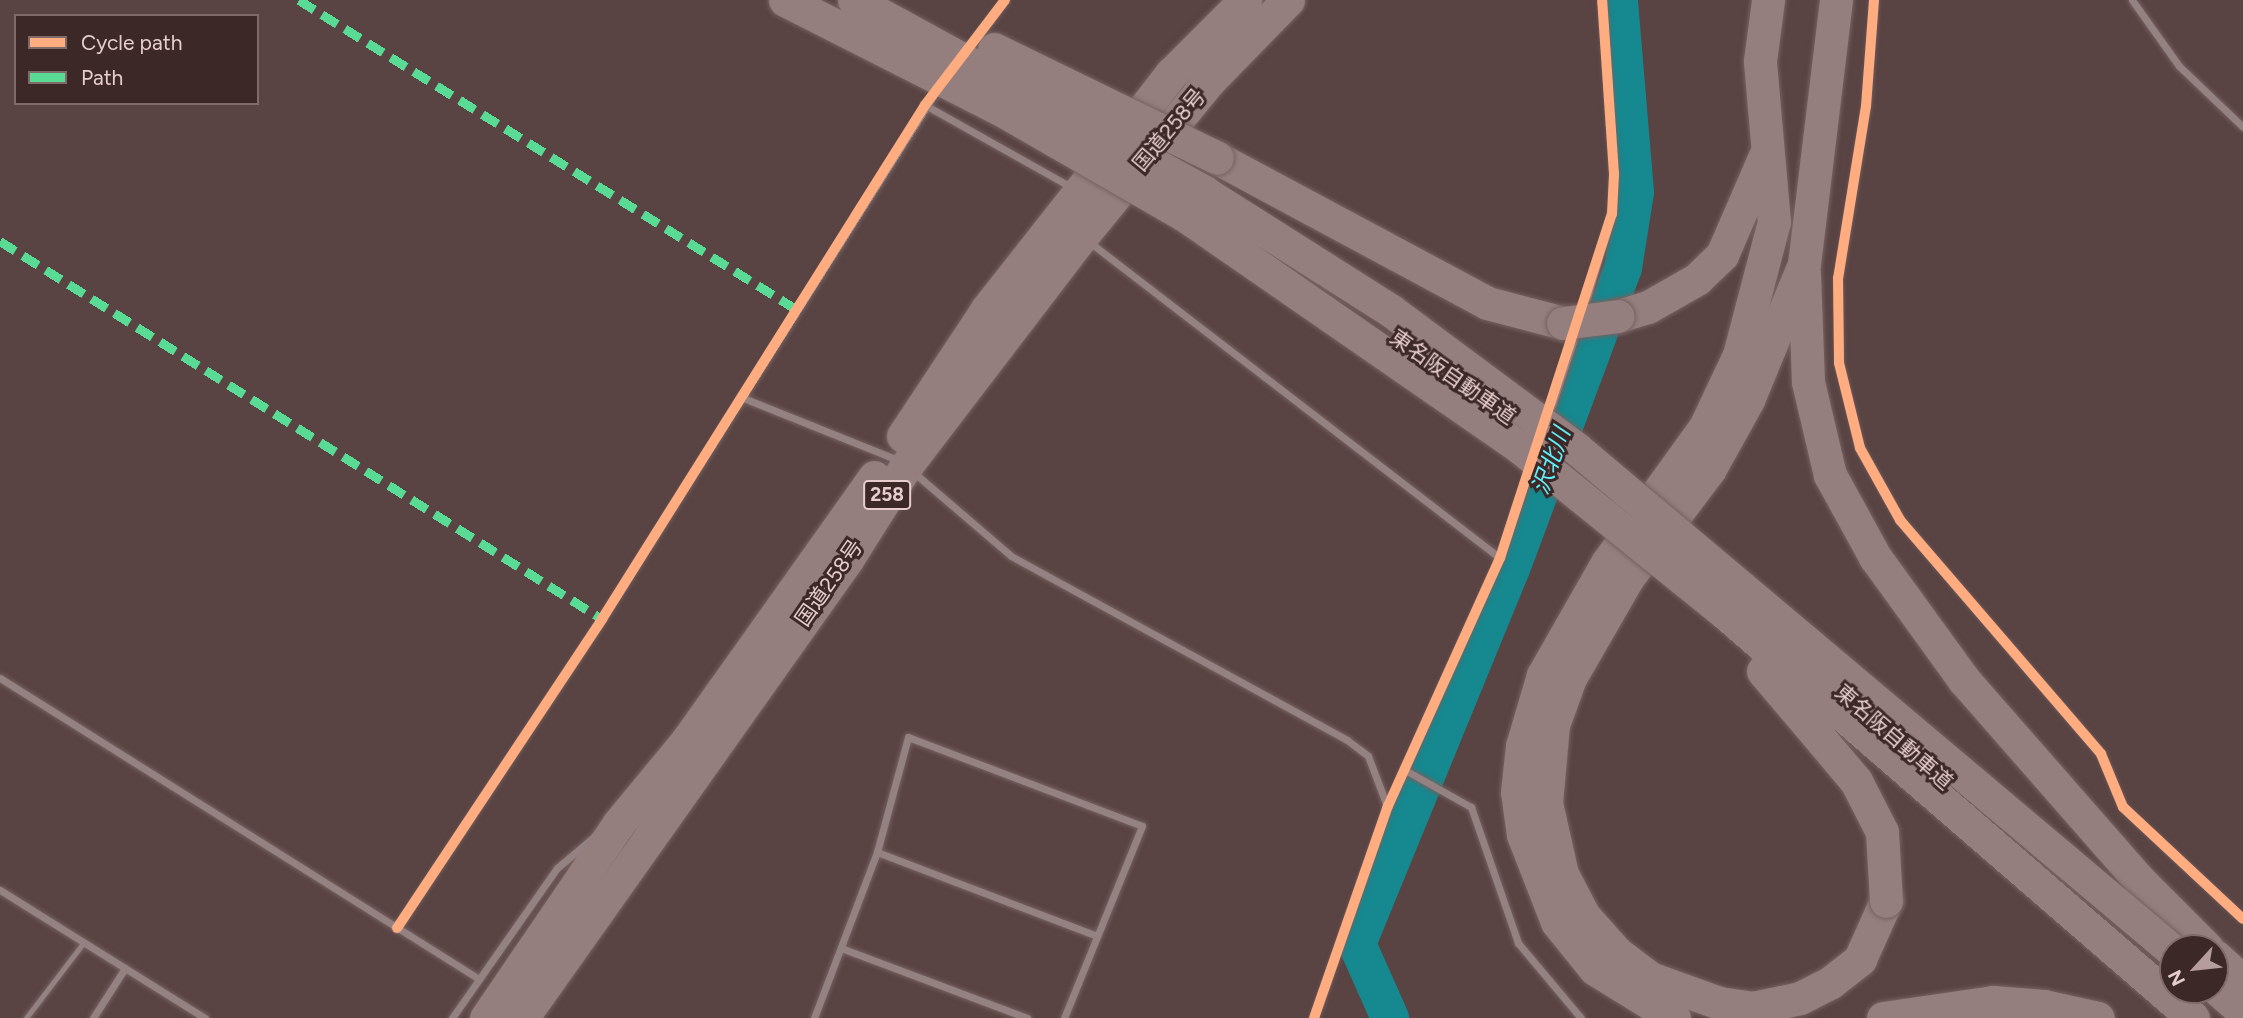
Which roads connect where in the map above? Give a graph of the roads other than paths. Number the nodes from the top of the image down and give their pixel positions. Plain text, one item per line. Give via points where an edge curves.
1 (785, 0) edge
2 (854, 0) edge
3 (890, 0) edge
4 (1005, 0) edge
5 (1245, 0) edge
6 (1288, 0) edge
7 (1602, 0) edge
8 (1768, 0) edge
9 (1836, 0) edge
10 (1874, 0) edge
11 (2132, 0) edge
12 (925, 104) junction
13 (2243, 127) edge
14 (1768, 148) junction
15 (1079, 192) junction
16 (1082, 236) junction
17 (1804, 264) junction
18 (1426, 382) junction
19 (741, 397) junction
20 (898, 460) junction
21 (1500, 558) junction
22 (0, 678) edge
23 (1408, 772) junction
24 (1388, 806) junction
25 (619, 823) junction
26 (877, 852) junction
27 (0, 890) edge
28 (2243, 919) edge
29 (397, 928) junction
30 (2193, 934) edge
31 (1097, 936) junction
32 (2159, 938) edge
33 (84, 942) junction
34 (841, 948) junction
35 (125, 968) junction
36 (2229, 968) edge
37 (479, 979) junction
38 (2243, 981) edge
39 (2229, 998) edge
40 (540, 1003) edge
41 (2243, 1011) edge
42 (26, 1018) edge
43 (93, 1018) edge
44 (205, 1018) edge
45 (452, 1018) edge
46 (486, 1018) edge
47 (522, 1018) edge
48 (814, 1018) edge
49 (1027, 1018) edge
50 (1064, 1018) edge
51 (1314, 1018) edge
52 (1581, 1018) edge
53 (1674, 1018) edge
54 (1883, 1018) edge
55 (2098, 1018) edge
56 (2193, 1018) edge

1 - 18 highway, 東名阪自動車道, bridge via 1000,109 1186,216
2 - 32 highway, 東名阪自動車道, bridge via 1204,192 1390,310 1577,449
3 - 14 highway, bridge via 1217,158 1487,303 1563,323 1618,316 1687,284 1722,255 1740,223
4 - 12 street
5 - 15 highway, 国道258号 / 258 via 1171,74
6 - 16 highway, 国道258号 / 258 via 1209,82
7 - 21 street via 1612,214
8 - 14 highway via 1760,61
9 - 17 highway
10 - 28 street via 1866,106 1838,278 1839,363 1860,448 1900,520 2101,754 2123,807
11 - 13 street via 2179,66
12 - 15 street
12 - 19 street
14 - 53 highway via 1774,222 1739,355 1705,427 1577,610 1543,674 1522,746 1517,792 1523,835 1556,922 1595,969
15 - 20 highway, 国道258号 / 258 via 986,309
16 - 20 highway, 国道258号 / 258
16 - 21 street
17 - 18 highway, bridge via 1748,400 1709,470 1627,579 1570,678 1553,725 1546,803 1562,874 1584,916 1617,953 1650,978 1719,1003 1753,1008 1800,998 1860,959 1886,901 1882,832 1856,781 1762,671 1457,420
17 - 30 highway via 1808,382 1830,475 1875,557 1964,680 2139,880
18 - 56 highway, 東名阪自動車道, bridge via 1517,445 1724,612
19 - 20 street
19 - 29 street
20 - 24 street via 1021,562 1347,740 1368,756
20 - 25 highway, 国道258号 / 258
20 - 40 highway, 国道258号 / 258 via 848,558
21 - 23 street
22 - 29 street
23 - 24 street
23 - 52 street via 1477,817 1518,943
24 - 51 street
25 - 37 street via 581,844 557,868
25 - 46 highway, 国道258号 / 258
26 - 31 street
26 - 31 street via 908,737 1142,825
26 - 34 street
27 - 33 street
29 - 37 street
31 - 50 street
33 - 35 street
33 - 42 lane
34 - 48 street
34 - 49 street
35 - 43 street
35 - 44 street
36 - 38 highway
37 - 45 street
39 - 41 highway
40 - 47 highway, 国道258号 / 258
54 - 55 highway via 1993,1002 2044,1006

